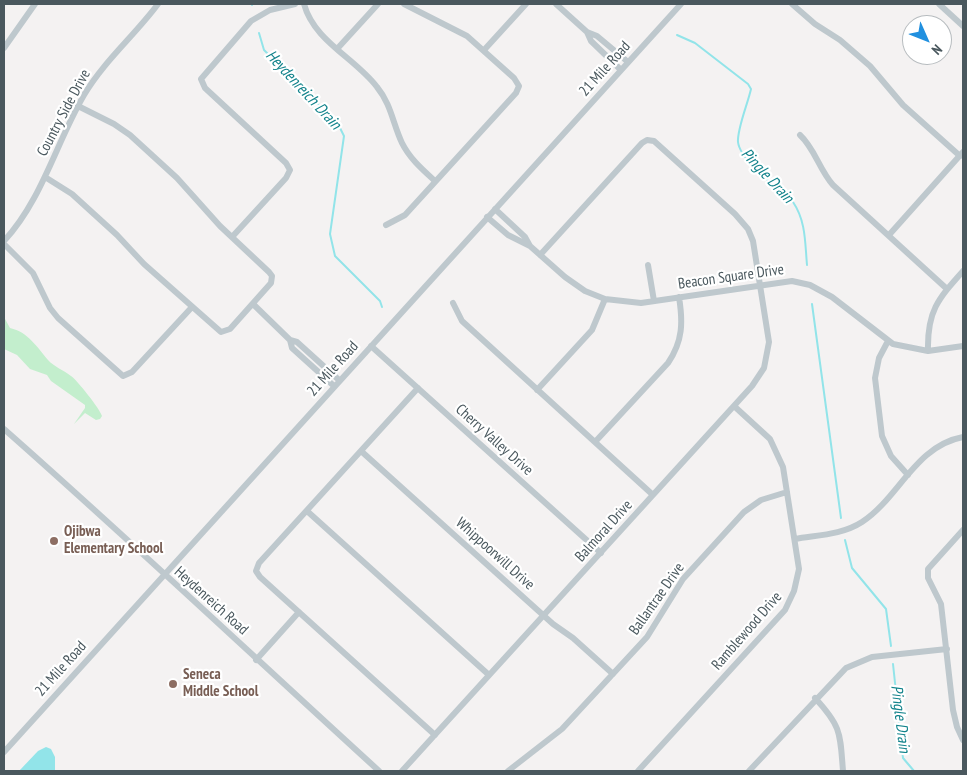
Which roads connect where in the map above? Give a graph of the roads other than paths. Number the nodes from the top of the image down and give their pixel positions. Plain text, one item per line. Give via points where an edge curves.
1 (35, 4) edge
2 (158, 4) edge
3 (294, 4) edge
4 (304, 4) edge
5 (378, 4) edge
6 (404, 4) edge
7 (526, 4) edge
8 (556, 4) edge
9 (681, 4) edge
10 (792, 4) edge
11 (939, 4) edge
12 (963, 26) edge
13 (587, 32) junction
14 (4, 48) edge
15 (337, 49) junction
16 (485, 49) junction
17 (628, 62) junction
18 (621, 70) junction
19 (78, 106) junction
20 (800, 135) dead end
21 (962, 154) edge
22 (45, 177) junction
23 (436, 181) junction
24 (495, 209) junction
25 (487, 217) junction
26 (386, 225) dead end
27 (889, 235) junction
28 (232, 237) junction
29 (4, 243) edge
30 (530, 246) junction
31 (540, 255) junction
32 (648, 265) dead end
33 (963, 271) edge
34 (761, 284) junction
35 (947, 289) junction
36 (679, 297) junction
37 (605, 299) junction
38 (654, 301) junction
39 (453, 303) dead end
40 (252, 304) junction
41 (192, 307) junction
42 (290, 340) junction
43 (888, 341) junction
44 (371, 346) junction
45 (963, 346) edge
46 (928, 351) junction
47 (339, 380) junction
48 (334, 386) junction
49 (418, 388) junction
50 (538, 390) junction
51 (734, 406) junction
52 (4, 429) edge
53 (963, 437) edge
54 (595, 442) junction
55 (361, 451) junction
56 (908, 475) junction
57 (787, 492) junction
58 (653, 495) junction
59 (307, 511) junction
60 (963, 530) edge
61 (794, 539) junction
62 (601, 553) junction
63 (163, 575) junction
64 (299, 612) junction
65 (544, 615) junction
66 (946, 649) junction
67 (256, 660) junction
68 (613, 674) junction
69 (489, 675) junction
70 (815, 698) junction
71 (435, 735) junction
72 (963, 740) edge
73 (4, 752) edge
74 (379, 771) edge
75 (402, 771) edge
76 (508, 771) edge
77 (638, 771) edge
78 (749, 771) edge
79 (843, 771) edge

1 - 14 street
2 - 19 street, Country Side Drive via 100,71
3 - 28 street via 270,10 251,21 204,74 201,82 290,170
4 - 15 street via 314,24
5 - 15 street
6 - 16 street via 460,31
7 - 16 street
8 - 13 street
9 - 17 street, 21 Mile Road
10 - 21 street via 864,61 903,105
11 - 12 street
13 - 17 street via 597,36
13 - 18 street via 591,42
15 - 23 street via 381,91 406,150
16 - 23 street via 519,86
17 - 18 street, 21 Mile Road
18 - 24 street, 21 Mile Road
19 - 22 street, Country Side Drive
19 - 28 street via 130,135 177,178
20 - 27 street via 812,148 833,185
21 - 27 street
22 - 29 street, Country Side Drive via 24,216
22 - 41 street via 72,194
23 - 26 street via 405,215
24 - 25 street, 21 Mile Road
24 - 30 street, Beacon Square Drive via 525,237
25 - 30 street, Beacon Square Drive via 508,235
25 - 44 street, 21 Mile Road
27 - 35 street
28 - 40 street via 272,278 270,285
29 - 41 street via 33,273 58,318 125,376
30 - 31 street, Beacon Square Drive
31 - 34 street, Balmoral Drive via 642,143 650,140 656,142 744,224 753,241
31 - 37 street, Beacon Square Drive via 578,287
32 - 38 street
33 - 35 street
34 - 36 street, Beacon Square Drive
34 - 43 street, Beacon Square Drive via 792,281 810,286 844,305
34 - 51 street, Balmoral Drive via 768,328 768,354 761,374
35 - 46 street via 930,319
36 - 38 street, Beacon Square Drive
36 - 54 street via 682,330 675,351
37 - 38 street, Beacon Square Drive via 632,303
37 - 50 street via 592,330
39 - 50 street via 462,321
40 - 41 street via 224,332 216,329
40 - 42 street
42 - 47 street via 297,342
42 - 48 street via 292,348
43 - 46 street, Beacon Square Drive via 905,348
43 - 56 street via 879,358 875,378 882,436 891,456
44 - 47 street, 21 Mile Road
44 - 49 street, Cherry Valley Drive
45 - 46 street, Beacon Square Drive
47 - 48 street, 21 Mile Road
48 - 63 street, 21 Mile Road
49 - 55 street
49 - 62 street, Cherry Valley Drive
50 - 54 street
51 - 57 street, Ramblewood Drive via 773,444 782,461
51 - 58 street, Balmoral Drive
52 - 63 street, Heydenreich Road
53 - 56 street via 933,449
54 - 58 street
55 - 59 street
55 - 65 street, Whippoorwill Drive
56 - 61 street via 874,512 856,526 840,532
57 - 61 street, Ramblewood Drive
57 - 68 street, Ballantrae Drive via 761,500 744,512 683,580 652,631
58 - 62 street, Balmoral Drive
59 - 64 street via 259,563 256,571
59 - 69 street
60 - 66 street via 928,569 928,578 941,604
61 - 77 street, Ramblewood Drive via 798,576 785,610
62 - 65 street, Balmoral Drive
63 - 67 street, Heydenreich Road
63 - 73 street, 21 Mile Road
64 - 67 street
64 - 71 street
65 - 68 street, Whippoorwill Drive
65 - 69 street, Balmoral Drive
66 - 70 street via 858,661 837,675
66 - 72 street via 953,710
67 - 74 street, Heydenreich Road
68 - 76 street, Ballantrae Drive via 562,730
69 - 71 street, Balmoral Drive
70 - 78 street
70 - 79 street via 840,733
71 - 75 street, Balmoral Drive

